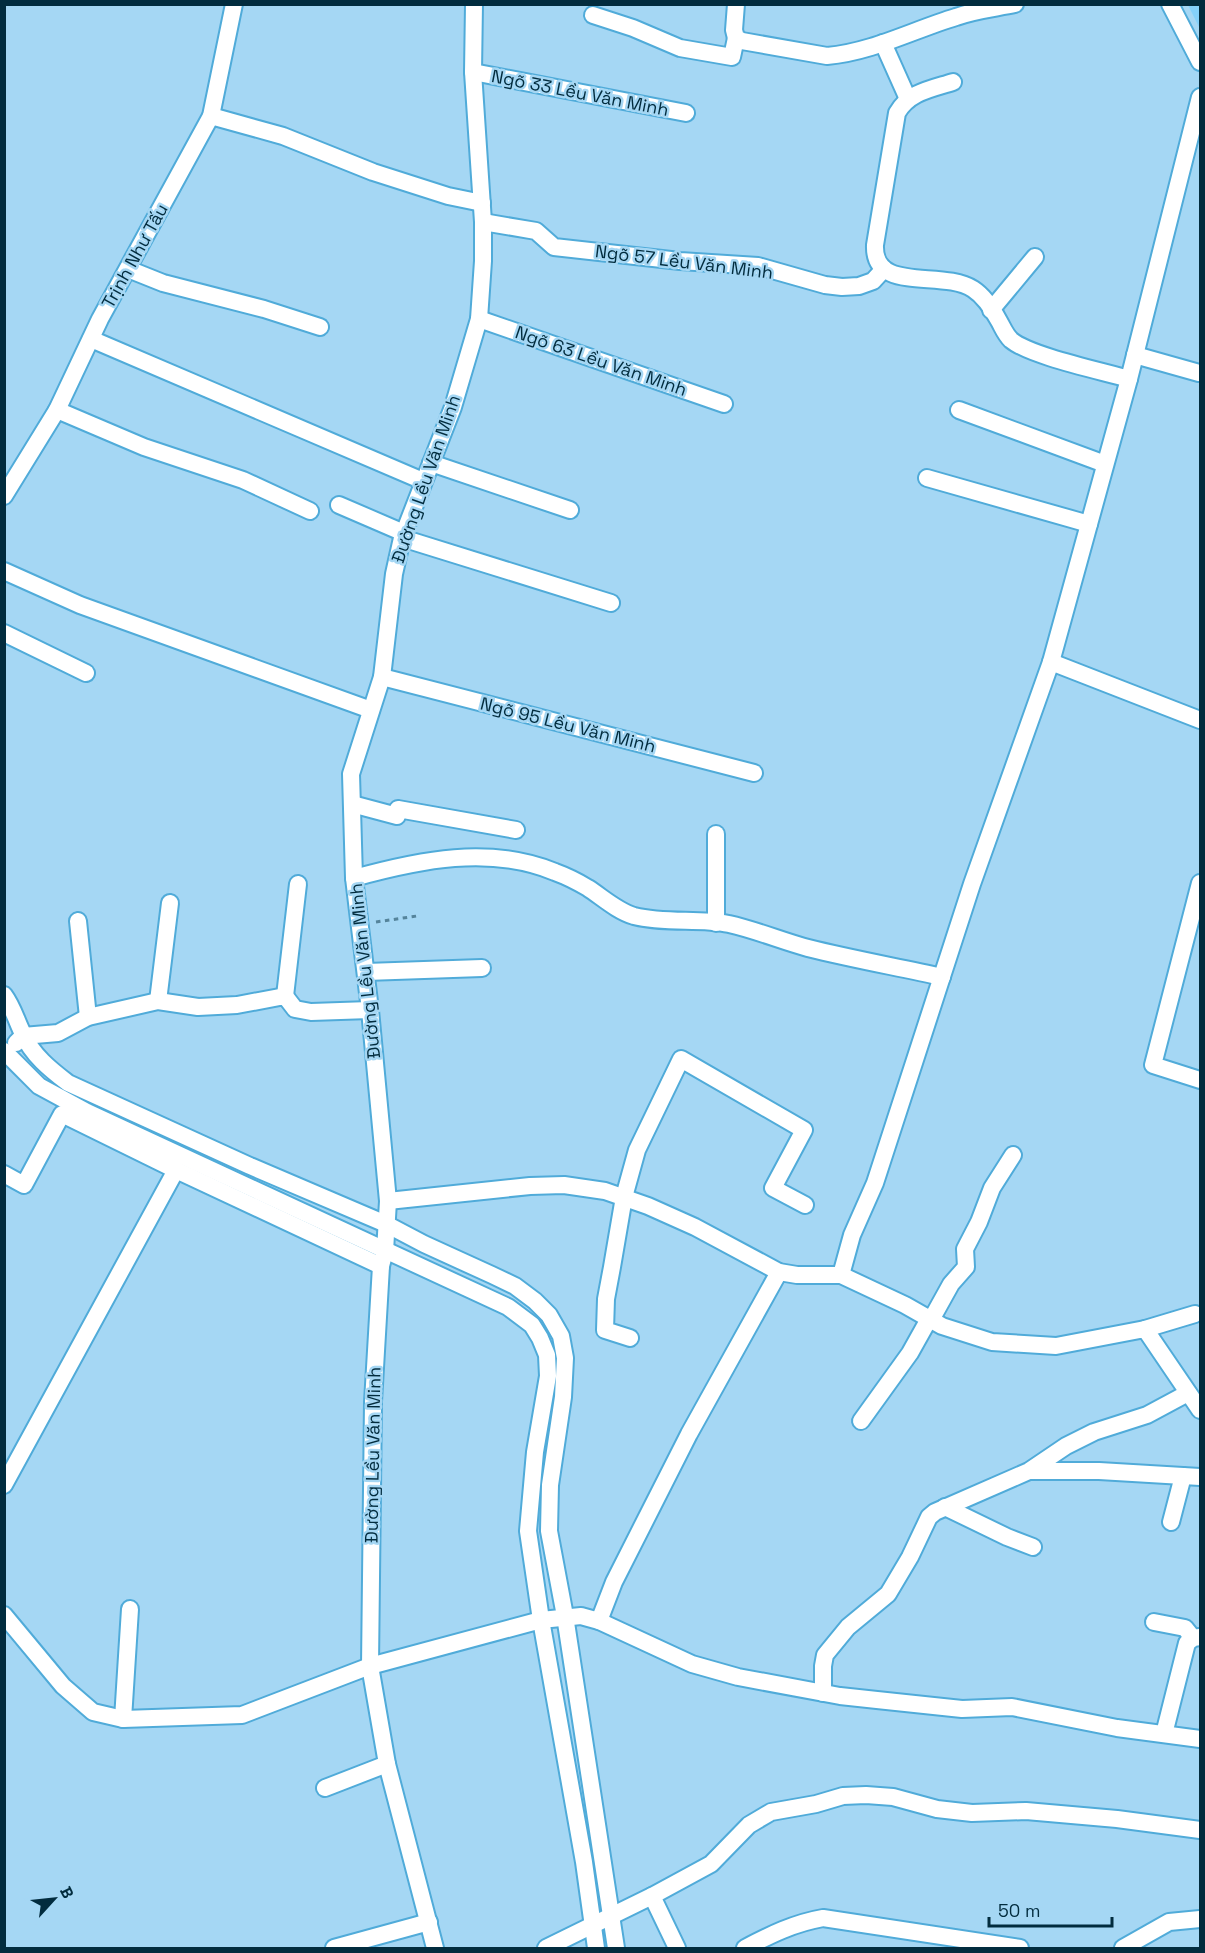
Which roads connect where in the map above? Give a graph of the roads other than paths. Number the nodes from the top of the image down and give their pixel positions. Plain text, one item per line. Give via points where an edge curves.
1 (234, 4) edge
2 (474, 4) edge
3 (1015, 4) edge
4 (1170, 4) edge
5 (593, 15) dead end
6 (736, 21) edge
7 (883, 43) junction
8 (1200, 62) edge
9 (473, 72) junction
10 (953, 82) dead end
11 (1200, 97) edge
12 (908, 99) junction
13 (686, 113) dead end
14 (211, 116) junction
15 (482, 203) junction
16 (483, 222) junction
17 (1035, 257) dead end
18 (128, 269) junction
19 (884, 269) junction
20 (991, 310) junction
21 (479, 318) junction
22 (320, 327) dead end
23 (91, 339) junction
24 (1135, 355) junction
25 (1199, 373) edge
26 (1129, 379) junction
27 (724, 404) dead end
28 (57, 410) junction
29 (959, 410) dead end
30 (431, 463) junction
31 (1105, 464) junction
32 (927, 478) dead end
33 (423, 481) junction
34 (4, 496) edge
35 (339, 505) dead end
36 (570, 510) dead end
37 (310, 511) dead end
38 (1089, 524) junction
39 (403, 535) junction
40 (4, 571) edge
41 (611, 603) dead end
42 (4, 633) edge
43 (1051, 662) junction
44 (86, 673) dead end
45 (382, 677) junction
46 (371, 710) junction
47 (1200, 720) edge
48 (754, 773) dead end
49 (352, 804) junction
50 (516, 830) dead end
51 (716, 834) dead end
52 (354, 878) junction
53 (1200, 883) edge
54 (298, 884) dead end
55 (170, 903) dead end
56 (78, 921) dead end
57 (716, 923) junction
58 (482, 968) dead end
59 (366, 972) junction
60 (942, 977) junction
61 (4, 995) edge
62 (285, 996) junction
63 (158, 1001) junction
64 (370, 1010) junction
65 (88, 1017) junction
66 (23, 1036) junction
67 (5, 1052) edge
68 (1200, 1080) edge
69 (1013, 1155) dead end
70 (176, 1170) junction
71 (4, 1174) edge
72 (624, 1197) junction
73 (388, 1201) junction
74 (805, 1205) dead end
75 (386, 1224) junction
76 (383, 1258) junction
77 (779, 1272) junction
78 (841, 1275) junction
79 (1195, 1314) dead end
80 (930, 1319) junction
81 (1145, 1329) junction
82 (630, 1338) dead end
83 (1188, 1393) junction
84 (1200, 1410) edge
85 (861, 1421) dead end
86 (540, 1427) junction
87 (559, 1430) junction
88 (1029, 1471) junction
89 (1183, 1476) junction
90 (1200, 1477) edge
91 (4, 1485) edge
92 (945, 1507) junction
93 (1171, 1522) dead end
94 (1033, 1547) dead end
95 (130, 1609) dead end
96 (4, 1615) edge
97 (565, 1616) junction
98 (541, 1620) junction
99 (599, 1621) junction
100 (1154, 1622) dead end
101 (1197, 1638) edge
102 (370, 1666) junction
103 (823, 1693) junction
104 (123, 1719) junction
105 (1164, 1734) junction
106 (1200, 1739) edge
107 (387, 1764) junction
108 (325, 1788) dead end
109 (1200, 1830) edge
110 (603, 1858) junction
111 (584, 1862) junction
112 (652, 1896) junction
113 (610, 1917) junction
114 (1200, 1918) edge
115 (429, 1922) junction
116 (591, 1925) junction
117 (334, 1948) edge
118 (435, 1948) edge
119 (546, 1948) edge
120 (596, 1948) edge
121 (616, 1948) edge
122 (677, 1948) edge
123 (745, 1948) edge
124 (1020, 1948) edge
125 (1123, 1948) edge

1 - 14 street, Trịnh Như Tấu
2 - 9 street, Đường Lều Văn Minh
3 - 7 street via 959,16
4 - 8 street
5 - 6 street via 680,48 732,57
6 - 7 street via 742,41 827,56
7 - 12 street
9 - 13 street, Ngõ 33 Lều Văn Minh
9 - 15 street, Đường Lều Văn Minh
10 - 12 street
11 - 24 street
12 - 19 street via 897,113 875,245 875,255
14 - 15 street via 283,136 373,172
14 - 18 street, Trịnh Như Tấu
15 - 16 street, Đường Lều Văn Minh
16 - 19 street, Ngõ 57 Lều Văn Minh via 536,231 554,247 758,266 842,287 873,281
16 - 21 street, Đường Lều Văn Minh
17 - 20 street
18 - 22 street via 163,283
18 - 23 street, Trịnh Như Tấu
19 - 20 street via 889,274 957,282 973,289
20 - 26 street via 1005,334 1021,346
21 - 27 street, Ngõ 63 Lều Văn Minh
21 - 30 street, Đường Lều Văn Minh via 453,407
23 - 28 street, Trịnh Như Tấu
23 - 33 street
24 - 25 street
24 - 26 street
26 - 31 street
28 - 34 street, Trịnh Như Tấu
28 - 37 street via 144,447 243,480
29 - 31 street
30 - 33 street, Đường Lều Văn Minh
30 - 36 street
31 - 38 street
32 - 38 street
33 - 39 street, Đường Lều Văn Minh
35 - 39 street
38 - 43 street
39 - 41 street
39 - 45 street, Đường Lều Văn Minh via 393,574
40 - 46 street via 80,605
42 - 44 street
43 - 47 street
43 - 60 street
45 - 46 street, Đường Lều Văn Minh
45 - 48 street, Ngõ 95 Lều Văn Minh
46 - 49 street, Đường Lều Văn Minh via 351,774
49 - 50 street via 397,816 398,809
49 - 52 street, Đường Lều Văn Minh
51 - 57 street
52 - 57 street via 431,860 506,858 553,871 632,915 660,921
52 - 59 street, Đường Lều Văn Minh
53 - 68 street via 1153,1065
54 - 62 street
55 - 63 street
56 - 65 street
57 - 60 street via 807,948
58 - 59 street
59 - 64 street, Đường Lều Văn Minh
60 - 78 street
61 - 66 street via 12,1005
62 - 63 street via 227,1006
62 - 64 street via 295,1009 303,1011
63 - 65 street
64 - 73 street, Đường Lều Văn Minh
65 - 66 street via 58,1032
66 - 67 street
66 - 75 street via 46,1066 68,1083
67 - 76 street via 39,1086
69 - 80 street via 992,1188 965,1249 966,1268 951,1284
70 - 71 street via 62,1114 24,1185
70 - 76 street via 296,1227
70 - 91 street
72 - 73 street via 564,1185
72 - 74 street via 637,1150 681,1059 804,1130 773,1188
72 - 77 street via 695,1227
72 - 82 street via 606,1299 605,1330
73 - 75 street, Đường Lều Văn Minh
75 - 76 street, Đường Lều Văn Minh
75 - 87 street via 515,1286 549,1315 561,1336 565,1358
76 - 86 street via 508,1307 532,1325 546,1355 548,1376
76 - 102 street, Đường Lều Văn Minh via 373,1402
77 - 78 street
77 - 99 street via 684,1444 614,1582
78 - 80 street
79 - 81 street
80 - 81 street via 992,1342 1056,1346
80 - 85 street
81 - 83 street
83 - 84 street
83 - 88 street via 1147,1415 1094,1432
86 - 87 street
86 - 98 street via 528,1532
87 - 97 street via 550,1485 549,1531
88 - 89 street
88 - 92 street
89 - 90 street
89 - 93 street
92 - 94 street
92 - 103 street via 929,1517 888,1594 848,1628 825,1655
95 - 104 street
96 - 104 street via 63,1686 93,1712
97 - 98 street
97 - 99 street
97 - 110 street
98 - 102 street
98 - 111 street
99 - 103 street via 692,1664
100 - 101 street via 1185,1628
101 - 105 street via 1187,1643
102 - 104 street via 242,1715
102 - 107 street, Đường Lều Văn Minh
103 - 105 street via 962,1709 1012,1707
105 - 106 street
107 - 108 street
107 - 115 street, Đường Lều Văn Minh
109 - 112 street via 1026,1811 972,1813 893,1797 843,1796 771,1812 749,1825 711,1864
110 - 111 street
110 - 113 street
111 - 116 street
112 - 113 street
112 - 122 street
113 - 116 street
113 - 121 street
114 - 125 street via 1169,1922
115 - 117 street
115 - 118 street, Đường Lều Văn Minh
116 - 119 street
116 - 120 street
123 - 124 street via 775,1932 823,1918

